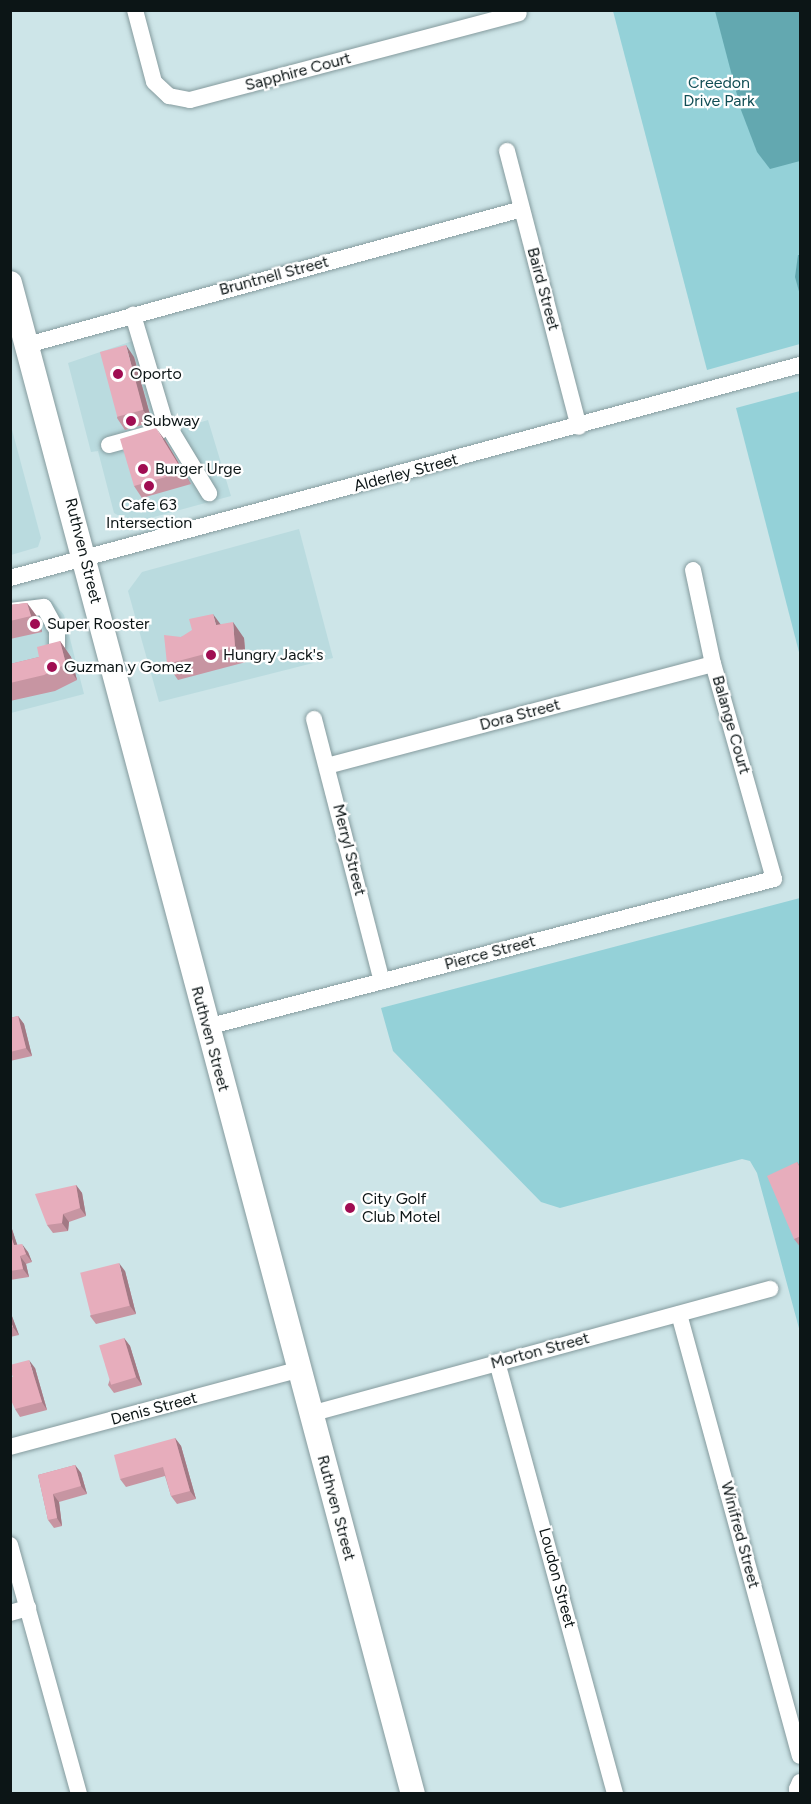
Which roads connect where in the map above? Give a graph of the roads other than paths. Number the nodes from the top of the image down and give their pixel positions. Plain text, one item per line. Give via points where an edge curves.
1 (135, 10) edge
2 (519, 13) dead end
3 (507, 151) dead end
4 (522, 209) junction
5 (10, 283) edge
6 (133, 315) junction
7 (27, 345) junction
8 (143, 347) junction
9 (123, 348) edge
10 (801, 365) edge
11 (164, 419) junction
12 (579, 427) junction
13 (109, 445) dead end
14 (209, 493) dead end
15 (85, 558) junction
16 (693, 570) dead end
17 (10, 578) edge
18 (10, 611) edge
19 (57, 647) edge
20 (713, 664) junction
21 (314, 719) dead end
22 (327, 766) junction
23 (774, 879) joint
24 (382, 981) junction
25 (207, 1027) junction
26 (770, 1289) dead end
27 (679, 1314) junction
28 (497, 1362) junction
29 (298, 1370) junction
30 (310, 1414) junction
31 (10, 1447) edge
32 (10, 1545) edge
33 (28, 1608) junction
34 (10, 1613) edge
35 (801, 1756) edge
36 (79, 1794) edge
37 (413, 1794) edge
38 (615, 1794) edge

1 - 2 street, Sapphire Court via 154,82 169,96 190,100
3 - 4 street, Baird Street
4 - 6 street, Bruntnell Street
4 - 12 street, Baird Street
5 - 7 highway, Ruthven Street
6 - 7 street, Bruntnell Street
6 - 8 street
7 - 15 highway, Ruthven Street
8 - 9 street
8 - 11 street
10 - 12 street, Alderley Street
11 - 13 street via 160,431
11 - 14 street
12 - 15 street, Alderley Street
15 - 17 street, Alderley Street
15 - 25 highway, Ruthven Street
16 - 20 street, Balange Court
18 - 19 street via 44,607 57,630
20 - 22 street, Dora Street
20 - 23 street, Balange Court
21 - 22 street, Merryl Street
22 - 24 street, Merryl Street
23 - 24 street, Pierce Street
24 - 25 street, Pierce Street
25 - 29 highway, Ruthven Street
26 - 27 street, Morton Street
27 - 28 street, Morton Street
27 - 35 street, Winifred Street
28 - 30 street, Morton Street
28 - 38 street, Loudon Street
29 - 30 highway, Ruthven Street
29 - 31 street, Denis Street
30 - 37 highway, Ruthven Street
32 - 33 street
33 - 34 street
33 - 36 street

